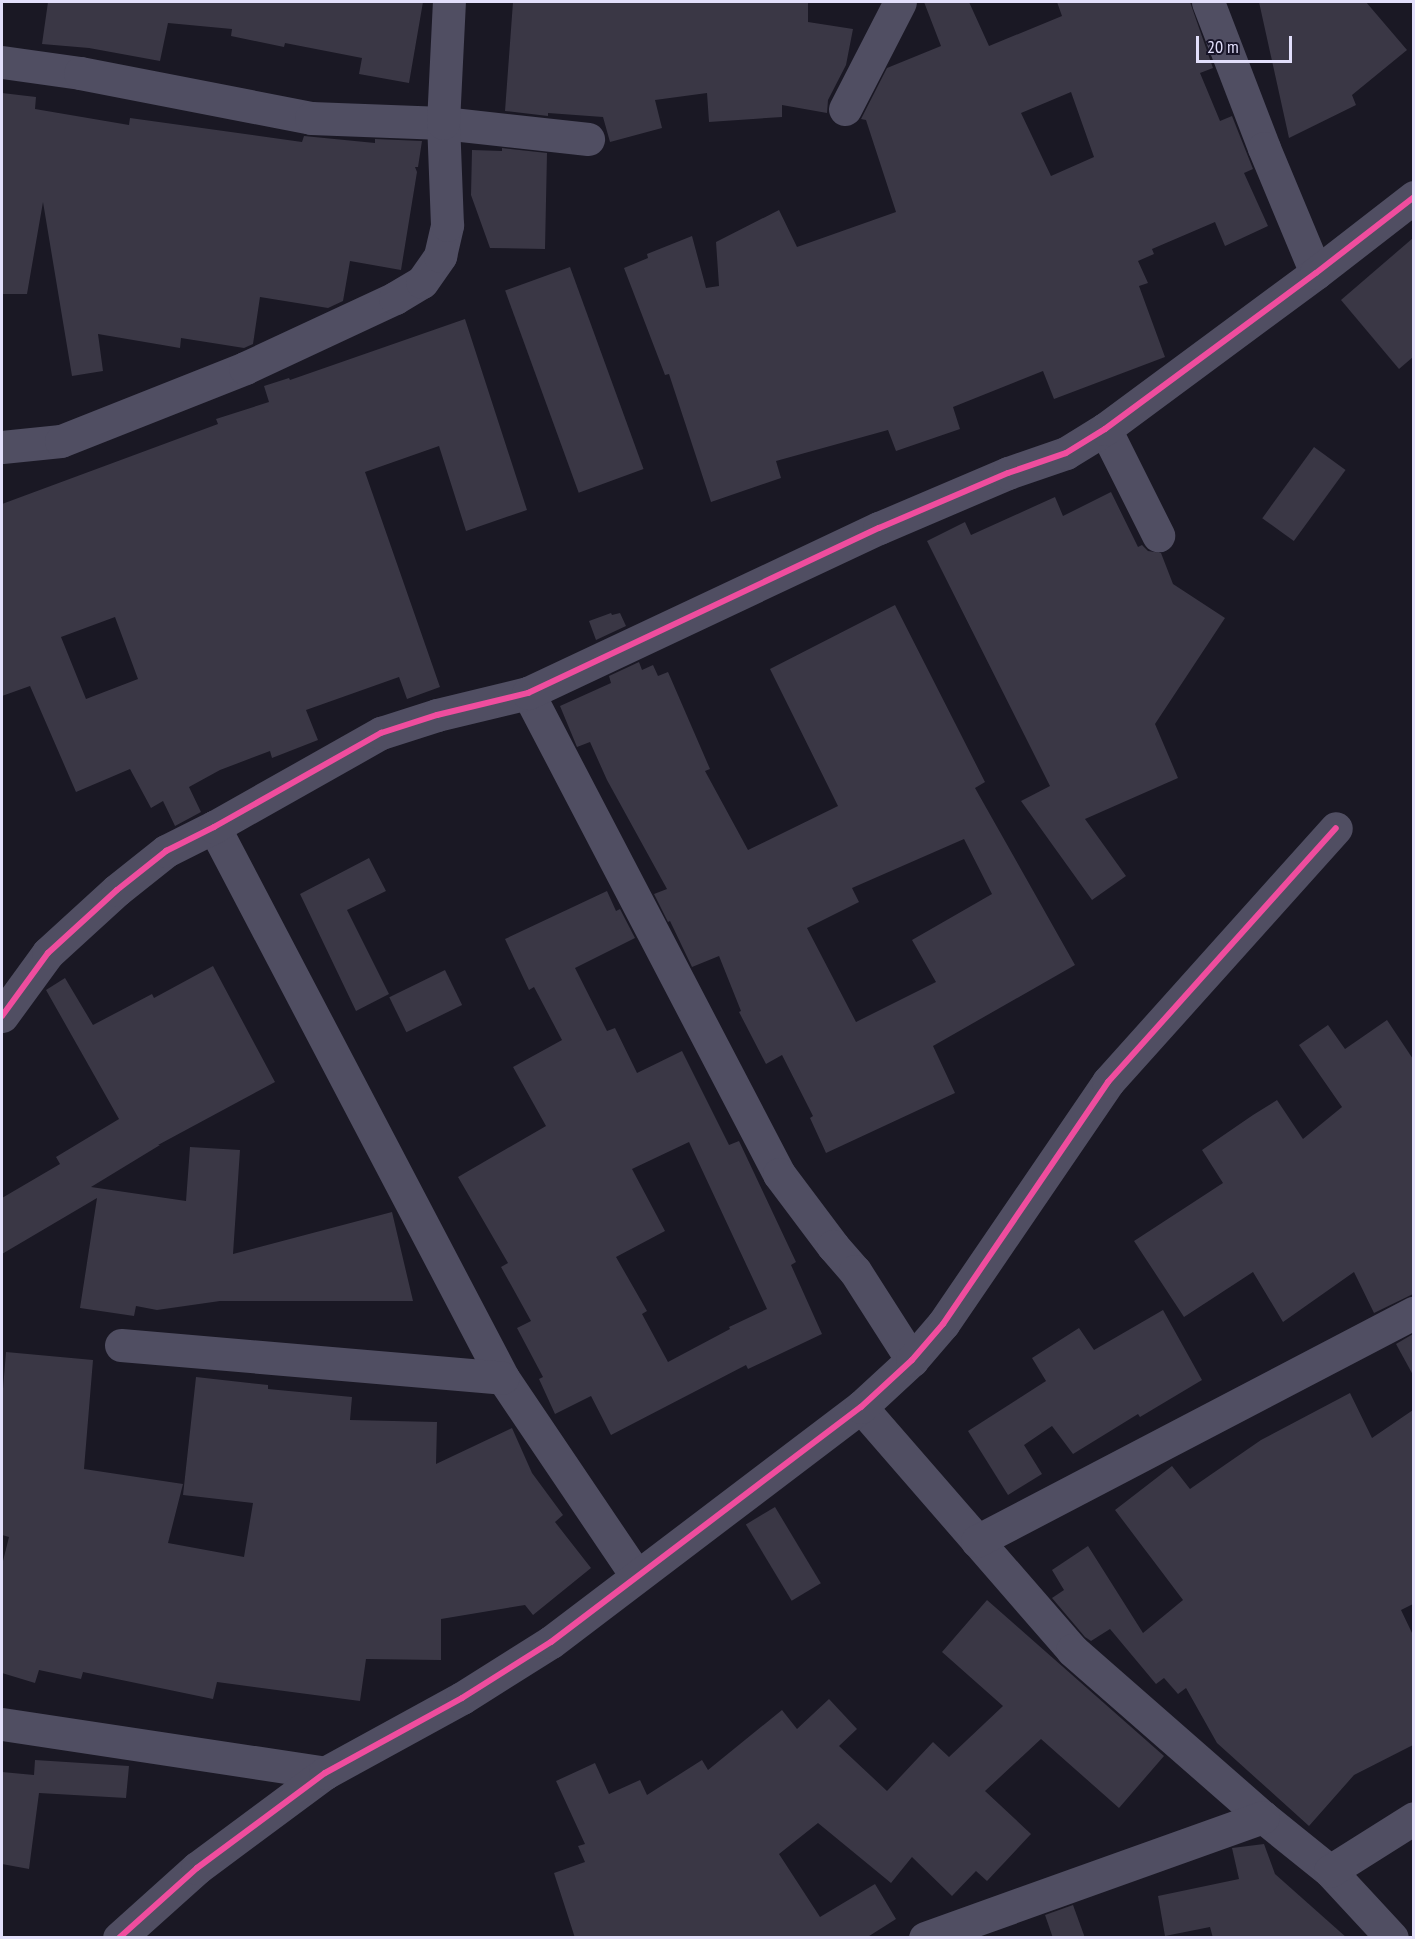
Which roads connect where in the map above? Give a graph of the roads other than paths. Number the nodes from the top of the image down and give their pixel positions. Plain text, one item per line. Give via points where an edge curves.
1 (449, 2) edge
2 (900, 2) edge
3 (1208, 2) edge
4 (2, 62) edge
5 (845, 109) dead end
6 (442, 123) junction
7 (588, 139) dead end
8 (1413, 197) edge
9 (1316, 273) junction
10 (1105, 429) junction
11 (2, 447) edge
12 (1158, 535) dead end
13 (528, 693) junction
14 (214, 827) junction
15 (1336, 828) dead end
16 (2, 1016) edge
17 (1413, 1313) edge
18 (121, 1345) dead end
19 (912, 1360) junction
20 (503, 1378) junction
21 (861, 1407) junction
22 (977, 1541) junction
23 (636, 1575) junction
24 (2, 1724) edge
25 (325, 1773) junction
26 (1263, 1817) junction
27 (1413, 1818) edge
28 (1330, 1871) junction
29 (119, 1938) edge
30 (925, 1938) edge
31 (1392, 1938) edge

1 - 6 street
2 - 5 street
3 - 9 street
4 - 6 street via 80,73 311,118
6 - 7 street
6 - 11 street via 447,225 440,256 422,282 245,368 61,441
8 - 9 street
9 - 10 street
10 - 12 street
10 - 13 street via 1066,453 1008,472 879,528
13 - 14 street via 381,734
13 - 19 street via 779,1174 855,1271
14 - 16 street via 166,851 117,890 48,953
14 - 20 street
15 - 19 street via 1108,1082 943,1324
17 - 22 street
18 - 20 street
19 - 21 street
20 - 23 street
21 - 22 street
21 - 23 street
22 - 26 street via 1072,1650
23 - 25 street via 552,1642 462,1698
24 - 25 street
25 - 29 street via 197,1868
26 - 28 street
26 - 30 street
27 - 28 street
28 - 31 street

